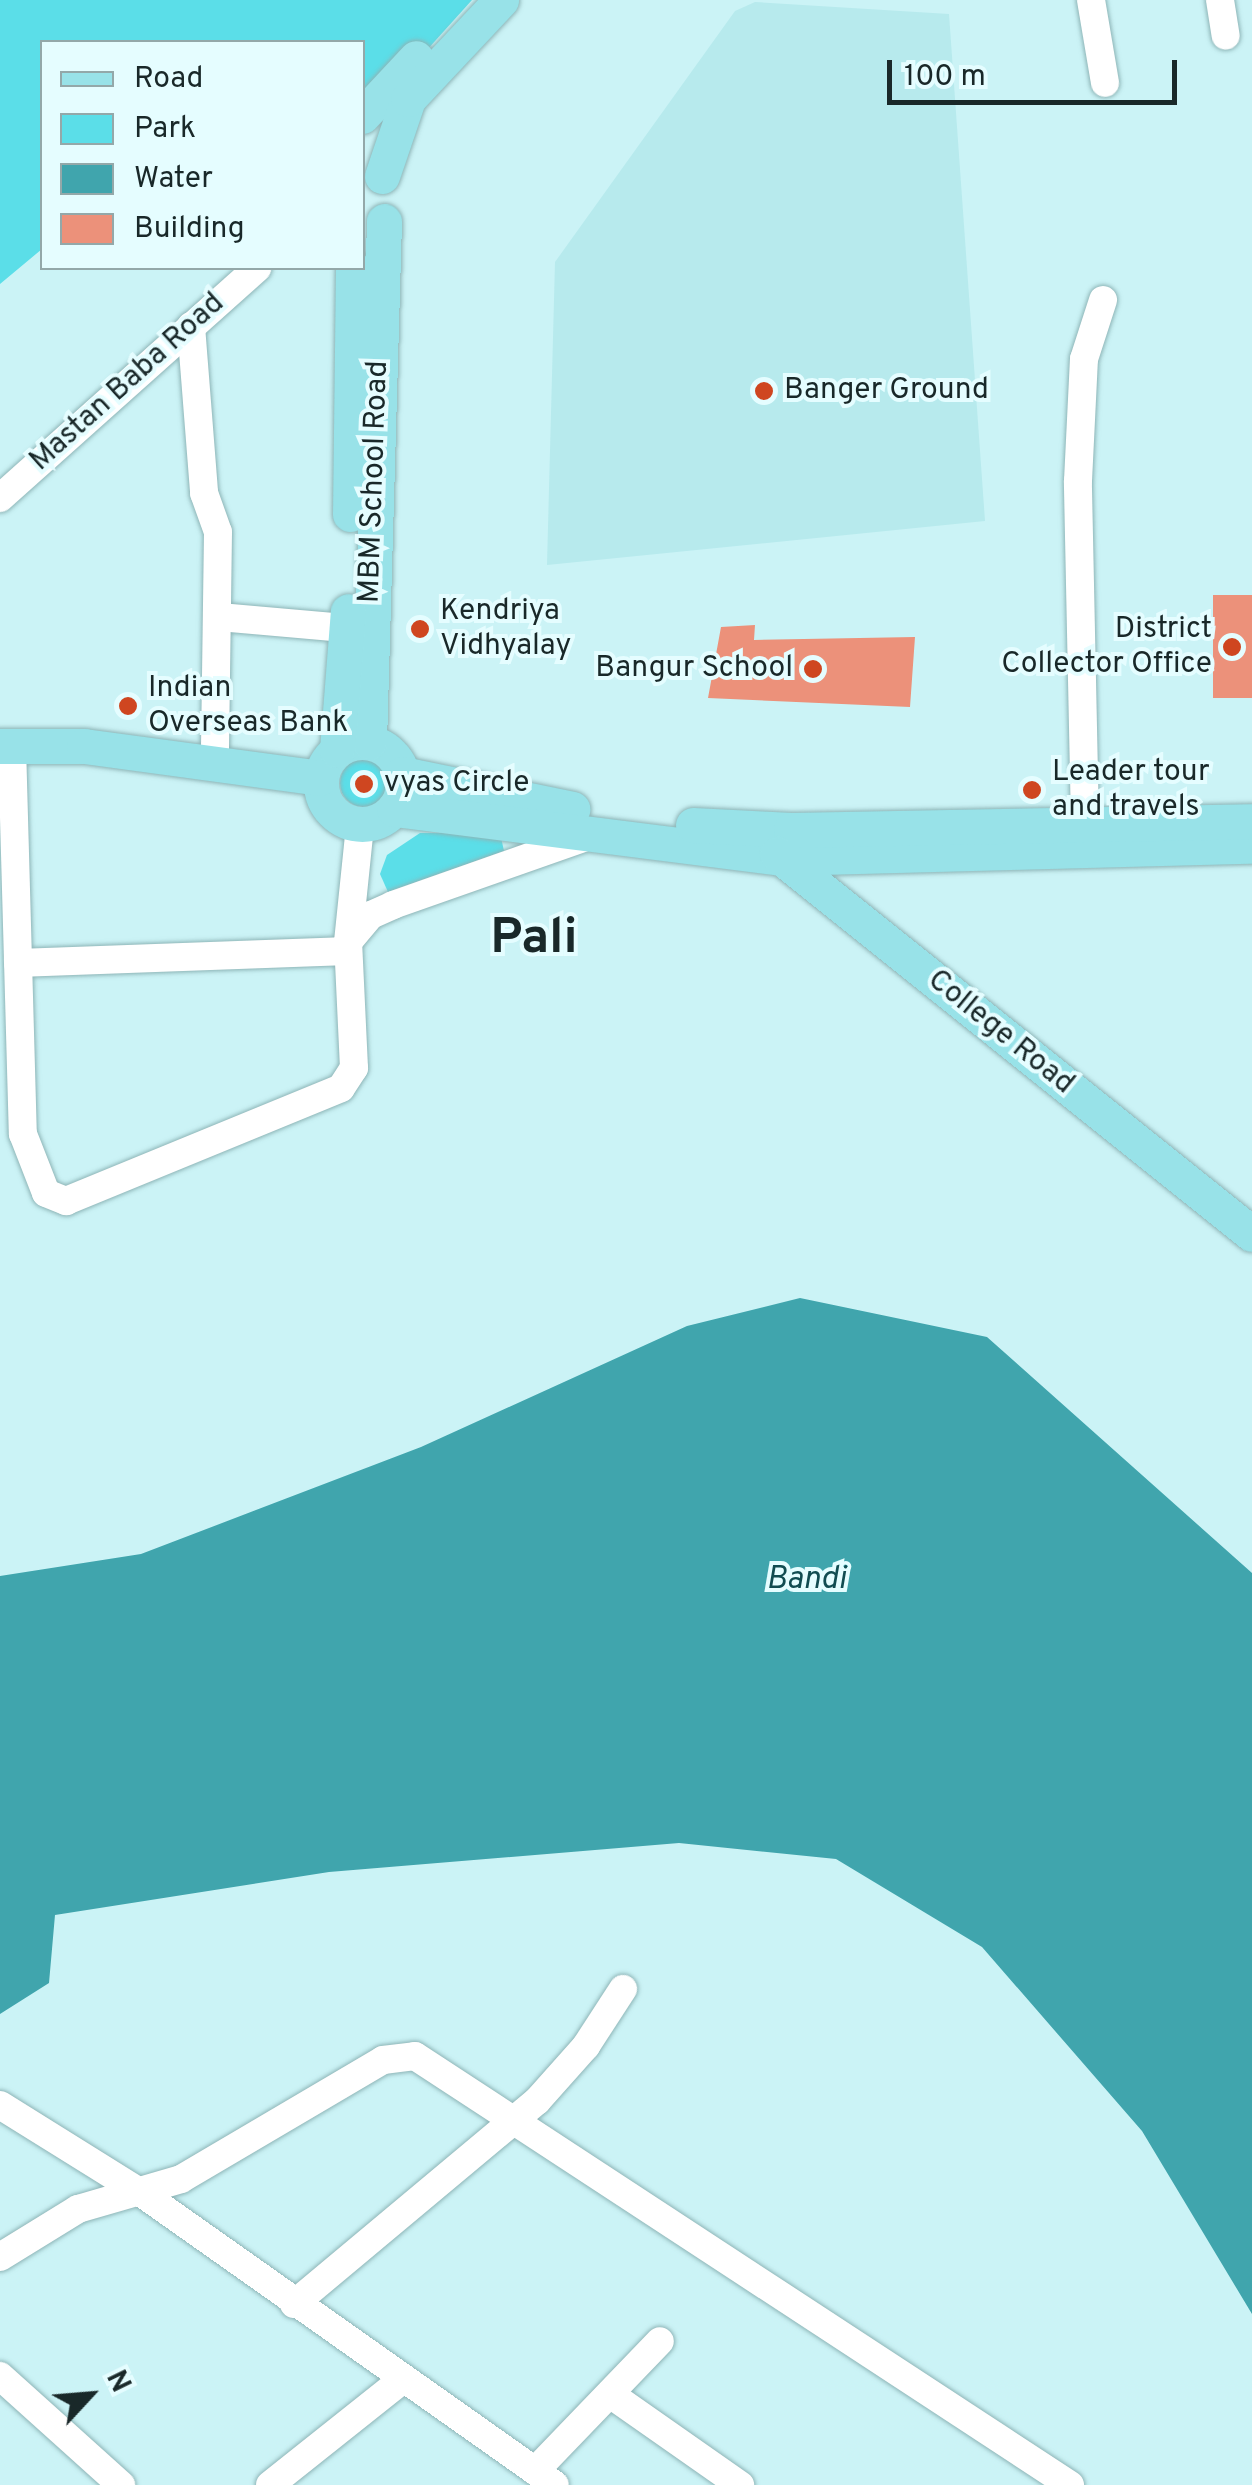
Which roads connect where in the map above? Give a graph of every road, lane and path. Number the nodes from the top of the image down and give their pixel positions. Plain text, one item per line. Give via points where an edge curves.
1 (471, 0) edge
2 (501, 0) edge
3 (1091, 0) edge
4 (1220, 0) edge
5 (1226, 36) dead end
6 (1105, 83) dead end
7 (365, 113) edge
8 (372, 170) edge
9 (374, 228) edge
10 (255, 270) edge
11 (353, 270) edge
12 (1104, 300) dead end
13 (191, 326) junction
14 (0, 498) edge
15 (219, 618) junction
16 (359, 630) junction
17 (6, 746) edge
18 (342, 757) junction
19 (215, 760) junction
20 (402, 774) junction
21 (394, 810) junction
22 (1252, 821) edge
23 (1085, 823) junction
24 (360, 825) junction
25 (751, 829) junction
26 (592, 836) junction
27 (1252, 846) edge
28 (781, 858) junction
29 (348, 946) junction
30 (18, 963) junction
31 (1252, 1234) edge
32 (623, 1989) dead end
33 (0, 2105) edge
34 (510, 2118) junction
35 (143, 2194) junction
36 (0, 2257) edge
37 (294, 2304) junction
38 (660, 2341) dead end
39 (0, 2376) edge
40 (402, 2380) junction
41 (610, 2394) junction
42 (546, 2478) edge
43 (121, 2485) edge
44 (270, 2485) edge
45 (740, 2485) edge
46 (1070, 2485) edge

1 - 7 main road
2 - 8 main road via 408,98
3 - 6 street
4 - 5 street
8 - 9 main road, MBM School Road via 391,198
9 - 16 main road, MBM School Road
10 - 13 street, Mastan Baba Road
11 - 16 main road, MBM School Road
12 - 23 street via 1084,359 1078,481
13 - 14 street, Mastan Baba Road
13 - 15 street via 204,493 218,532
15 - 16 street
15 - 19 street
16 - 18 main road, MBM School Road
17 - 19 main road
17 - 30 street
18 - 19 main road
18 - 20 main road via 390,753
18 - 24 main road via 330,810
20 - 21 main road
20 - 25 main road via 604,814
21 - 24 main road
21 - 26 main road
22 - 23 main road
23 - 25 main road
24 - 29 street
25 - 28 main road, College Road
26 - 28 main road
26 - 29 street via 393,905 371,915
27 - 28 main road
28 - 31 main road, College Road
29 - 30 street
29 - 30 street via 355,1049 354,1068 341,1088 66,1201 46,1192 23,1134
32 - 34 street via 558,2080
33 - 35 street
34 - 35 street via 424,2060 393,2056 261,2137
34 - 37 street
34 - 46 street
35 - 36 street via 56,2219
35 - 37 street
37 - 40 street
38 - 41 street
39 - 43 street
40 - 42 street
40 - 44 street
41 - 42 street
41 - 45 street

